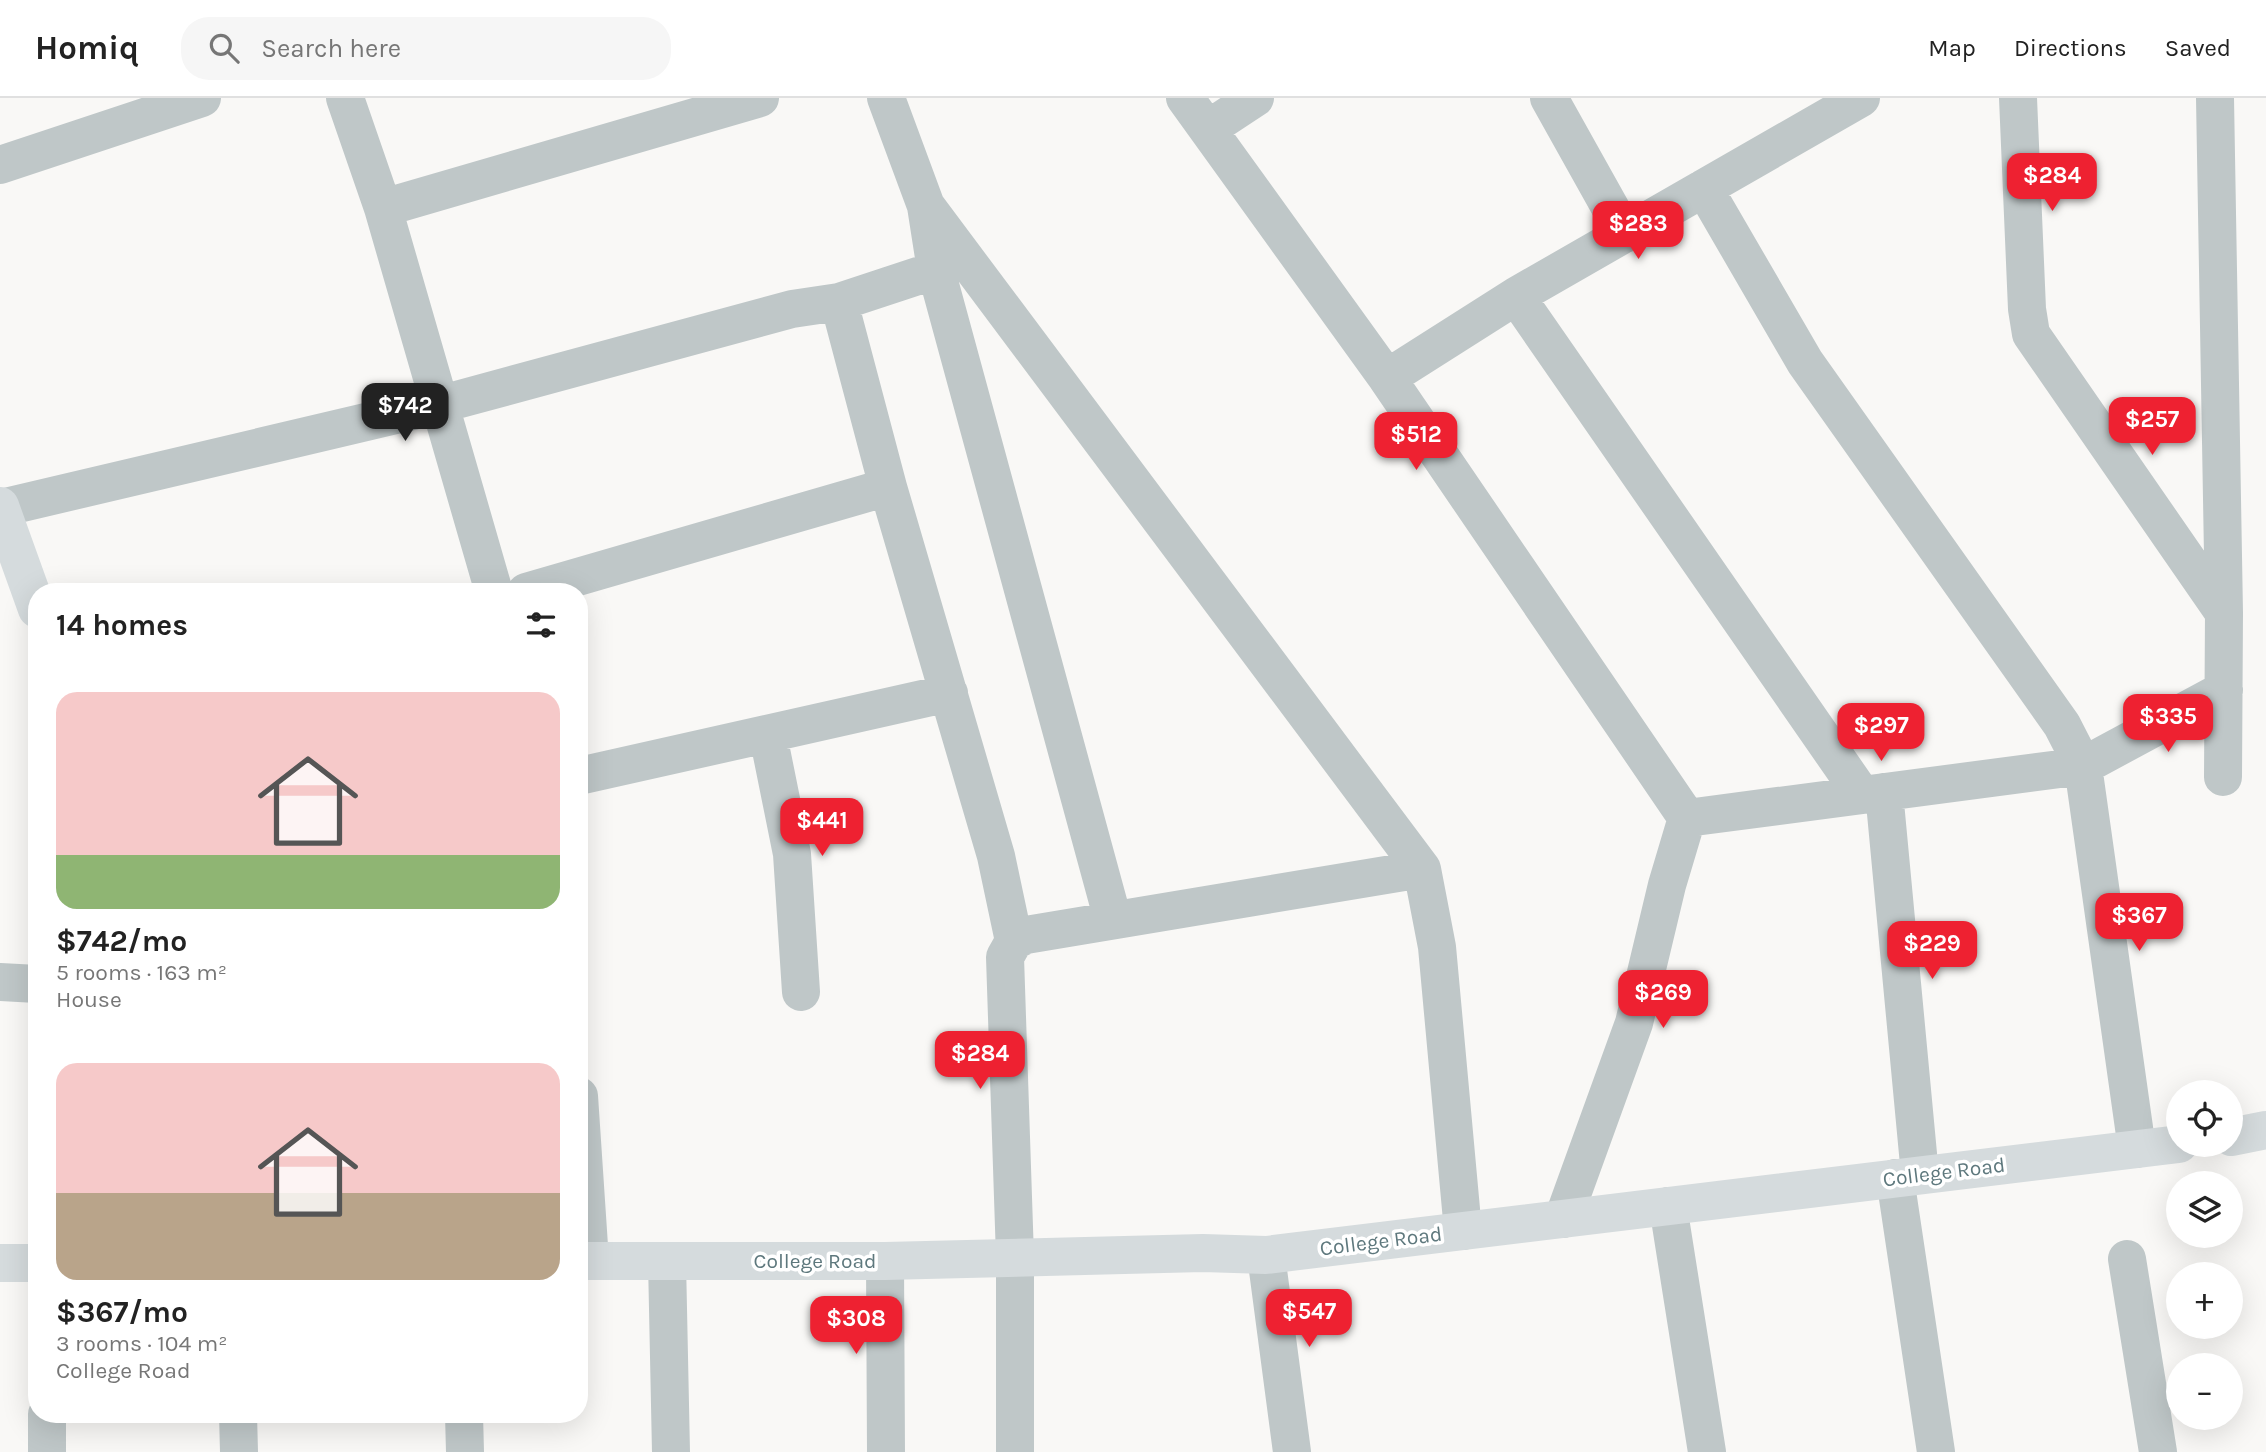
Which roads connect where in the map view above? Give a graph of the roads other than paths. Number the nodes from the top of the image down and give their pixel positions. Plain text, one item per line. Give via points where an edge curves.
1 (202, 98) edge
2 (345, 98) edge
3 (760, 98) edge
4 (886, 98) edge
5 (1185, 98) edge
6 (1255, 98) edge
7 (1549, 98) edge
8 (1861, 98) edge
9 (2018, 98) edge
10 (2215, 98) edge
11 (1208, 129) junction
12 (0, 164) edge
13 (1704, 188) junction
14 (926, 205) junction
15 (383, 208) junction
16 (1625, 234) junction
17 (936, 270) junction
18 (1516, 296) junction
19 (839, 302) junction
20 (1387, 378) junction
21 (438, 405) junction
22 (888, 487) junction
23 (0, 507) edge
24 (491, 583) edge
25 (557, 583) edge
26 (28, 584) edge
27 (2224, 612) junction
28 (2224, 690) junction
29 (949, 693) junction
30 (768, 735) junction
31 (2083, 766) junction
32 (588, 774) edge
33 (2223, 777) dead end
34 (1873, 794) junction
35 (1687, 818) junction
36 (1422, 869) junction
37 (1113, 920) junction
38 (1014, 942) junction
39 (0, 982) edge
40 (28, 984) edge
41 (801, 992) dead end
42 (2266, 1130) edge
43 (2243, 1135) edge
44 (2166, 1146) edge
45 (2137, 1149) junction
46 (1908, 1177) junction
47 (1668, 1206) junction
48 (1563, 1219) junction
49 (1463, 1231) junction
50 (1266, 1255) junction
51 (1015, 1257) junction
52 (2127, 1259) dead end
53 (588, 1261) edge
54 (667, 1261) junction
55 (885, 1261) junction
56 (0, 1263) edge
57 (28, 1263) edge
58 (47, 1423) edge
59 (238, 1423) edge
60 (464, 1423) edge
61 (47, 1452) edge
62 (239, 1452) edge
63 (464, 1452) edge
64 (671, 1452) edge
65 (886, 1452) edge
66 (1015, 1452) edge
67 (1292, 1452) edge
68 (1707, 1452) edge
69 (1936, 1452) edge
70 (2158, 1452) edge

1 - 12 street
2 - 15 street
3 - 15 street
4 - 14 street
5 - 11 street
6 - 11 street
7 - 16 street
8 - 13 street
9 - 27 street via 2031,334
10 - 27 street
11 - 20 street
13 - 16 street
13 - 31 street via 1805,362 2062,725
14 - 17 street
14 - 36 street
15 - 21 street
16 - 18 street
17 - 19 street
17 - 37 street
18 - 20 street
18 - 34 street
19 - 21 street via 792,309
19 - 22 street
20 - 35 street
21 - 23 street
21 - 24 street
22 - 25 street
22 - 29 street
23 - 26 main road
27 - 28 street
28 - 31 street
28 - 33 street
29 - 30 street
29 - 38 street via 996,856
30 - 32 street
30 - 41 street via 792,854
31 - 34 street
31 - 45 street
34 - 35 street
34 - 46 street
35 - 48 street via 1634,1023
36 - 37 street
36 - 49 street via 1437,947
37 - 38 street via 1026,935
38 - 51 street via 1005,957
39 - 40 street
42 - 43 main road
44 - 45 main road, College Road
45 - 46 main road, College Road
46 - 47 main road, College Road
46 - 69 street
47 - 48 main road, College Road
47 - 68 street
48 - 49 main road, College Road
49 - 50 main road, College Road
50 - 51 main road, College Road
50 - 67 street
51 - 55 main road, College Road
51 - 66 street
52 - 70 street
53 - 54 main road, College Road
54 - 55 main road, College Road
54 - 64 street
55 - 65 street
56 - 57 main road
58 - 61 street
59 - 62 street
60 - 63 street

